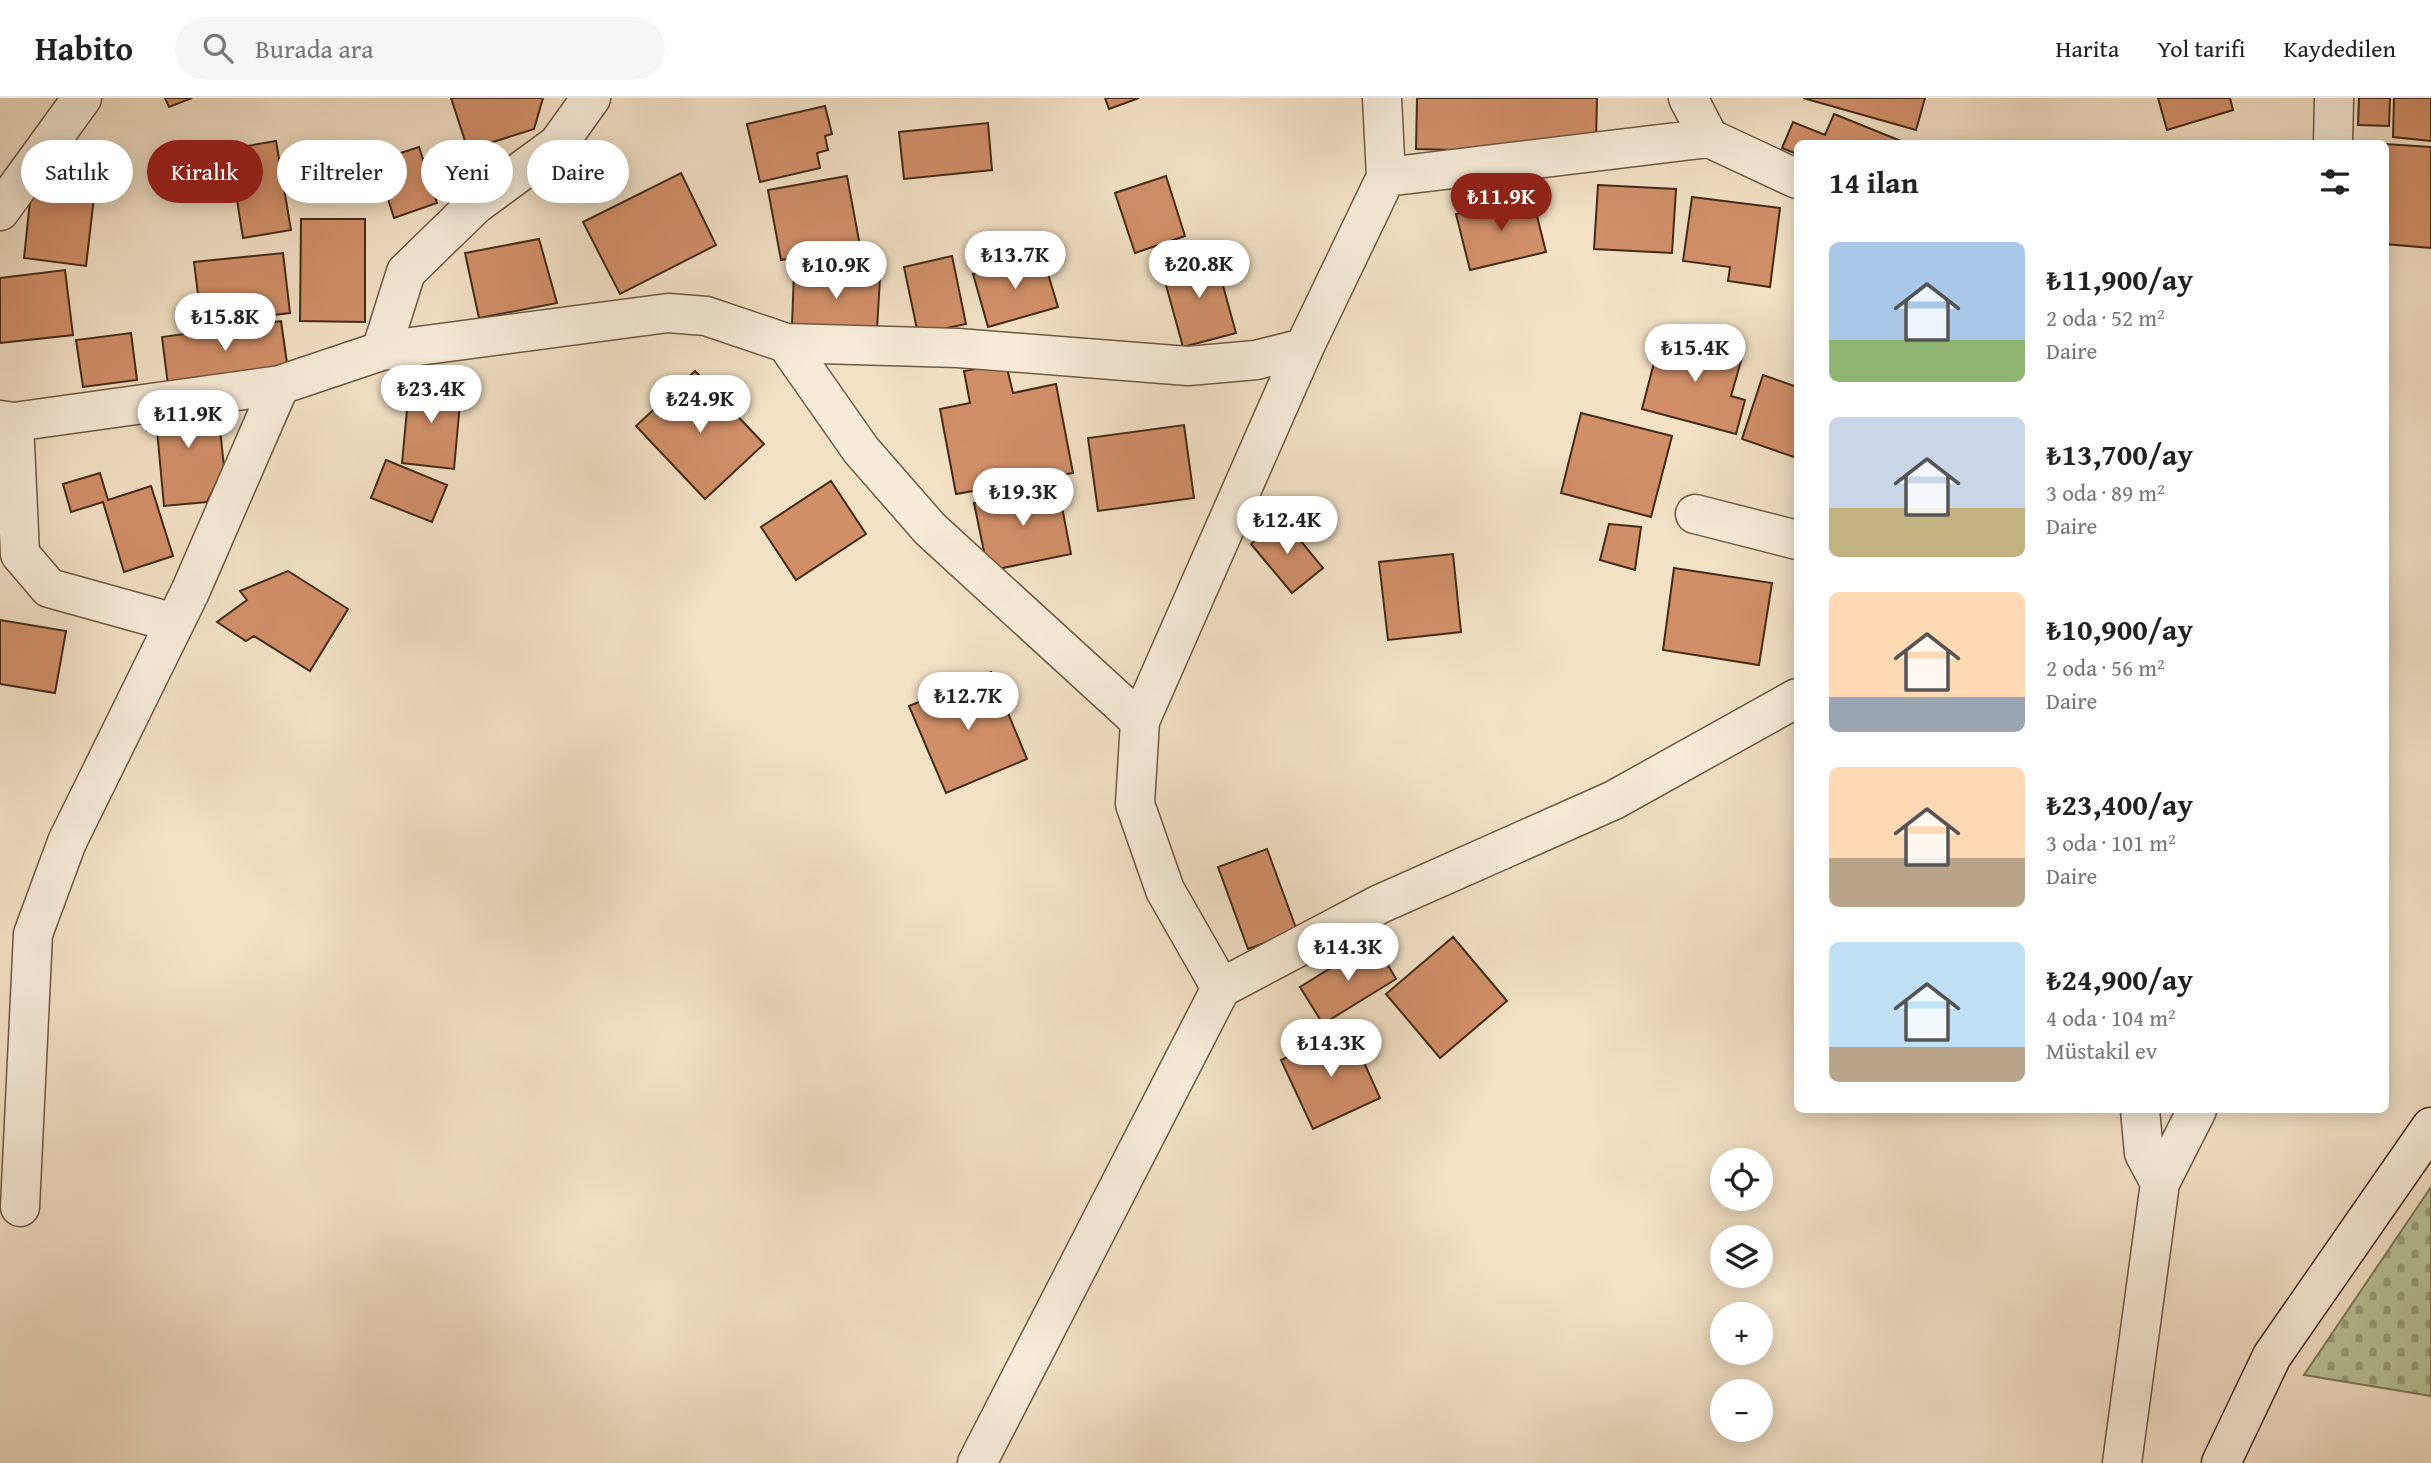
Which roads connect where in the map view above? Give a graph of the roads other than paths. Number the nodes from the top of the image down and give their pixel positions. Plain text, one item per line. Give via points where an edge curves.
1 (82, 98) edge
2 (591, 98) edge
3 (1382, 98) edge
4 (1688, 98) edge
5 (2334, 98) edge
6 (1709, 138) junction
7 (2333, 140) edge
8 (1386, 177) junction
9 (1794, 178) edge
10 (0, 211) edge
11 (786, 343) junction
12 (1304, 348) junction
13 (381, 351) junction
14 (280, 385) junction
15 (7, 421) edge
16 (1695, 514) dead end
17 (1794, 539) edge
18 (175, 623) junction
19 (1794, 700) edge
20 (1140, 721) junction
21 (1221, 988) junction
22 (2140, 1113) edge
23 (2196, 1113) edge
24 (2431, 1127) edge
25 (2161, 1183) junction
26 (20, 1207) dead end
27 (977, 1463) edge
28 (2122, 1463) edge
29 (2221, 1463) edge

1 - 10 street
2 - 13 street via 558,144 475,205 406,272
3 - 8 street
4 - 6 street
5 - 7 street
6 - 8 street
6 - 9 street
8 - 12 street
11 - 12 street via 958,348 1188,366 1256,360
11 - 13 street via 706,316 668,313
11 - 20 street via 861,450 930,529
12 - 20 street
13 - 14 street
14 - 15 street
14 - 18 street
15 - 18 street via 20,554 49,589
16 - 17 street
18 - 26 street via 67,842 33,934
19 - 21 street via 1614,800 1380,904
20 - 21 street via 1135,804 1165,890
21 - 27 street
22 - 25 street via 2144,1153
23 - 25 street
24 - 29 street via 2272,1356
25 - 28 street

